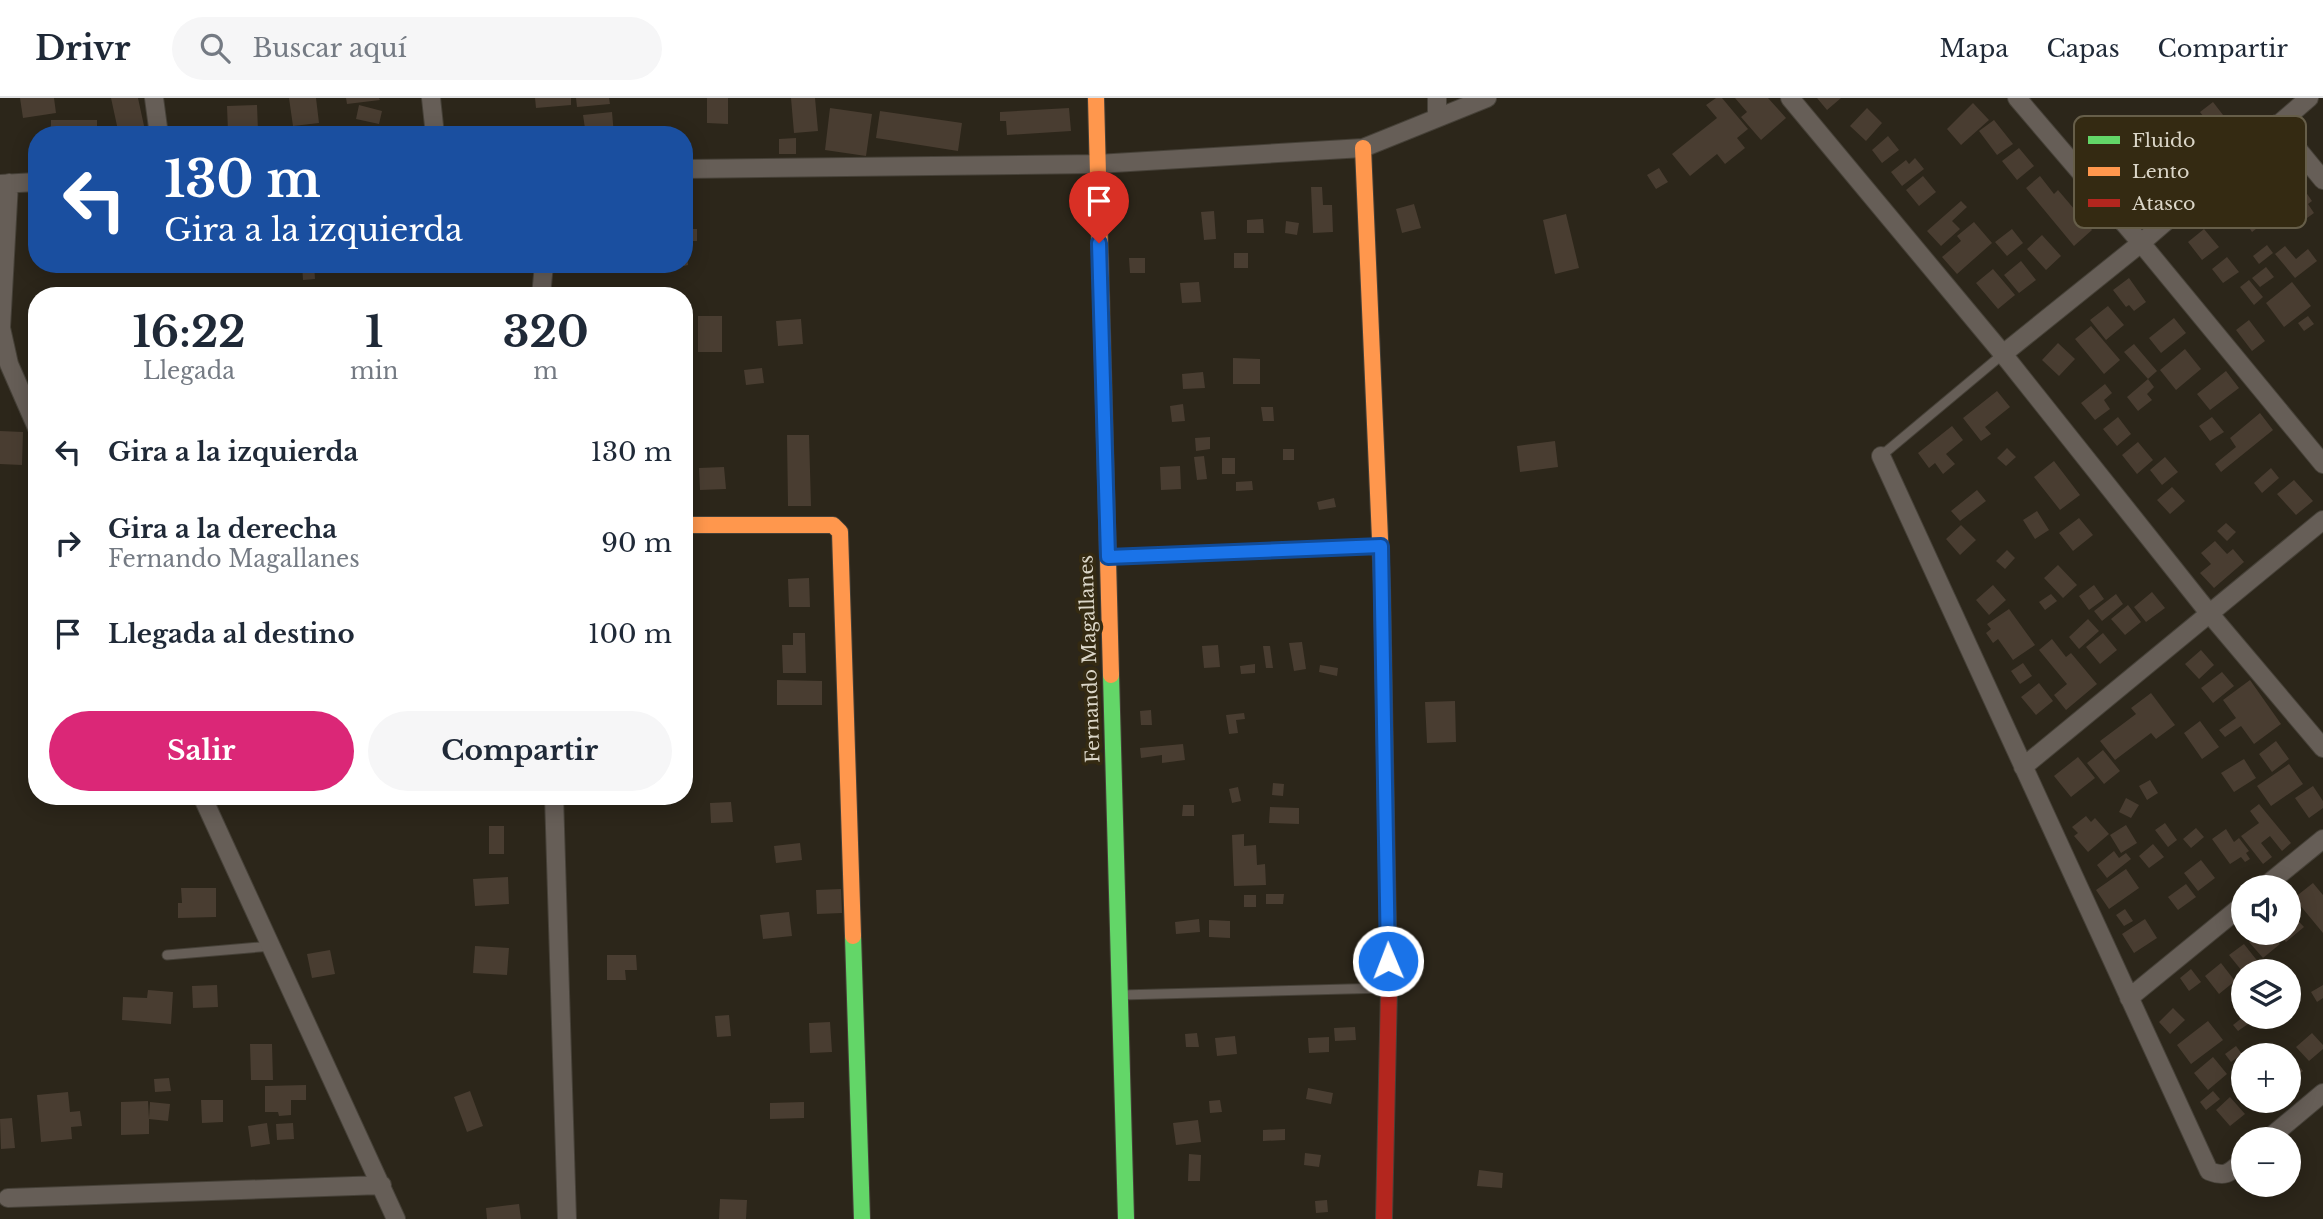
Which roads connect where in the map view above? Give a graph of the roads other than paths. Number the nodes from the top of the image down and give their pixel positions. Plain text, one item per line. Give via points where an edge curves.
1 (154, 98) edge
2 (431, 98) edge
3 (1096, 98) edge
4 (1437, 98) edge
5 (1487, 98) edge
6 (1790, 98) edge
7 (2017, 98) edge
8 (2309, 98) edge
9 (2290, 104) edge
10 (1437, 117) junction
11 (158, 126) edge
12 (434, 126) edge
13 (1363, 148) junction
14 (2306, 159) edge
15 (1097, 164) junction
16 (2074, 165) edge
17 (693, 169) edge
18 (2323, 180) edge
19 (28, 182) edge
20 (4, 183) edge
21 (2128, 228) edge
22 (2158, 228) edge
23 (2141, 243) junction
24 (2003, 354) junction
25 (28, 407) edge
26 (1881, 456) joint
27 (2323, 464) edge
28 (2323, 520) edge
29 (693, 525) edge
30 (1381, 546) junction
31 (1108, 557) junction
32 (2209, 613) junction
33 (2323, 748) edge
34 (2023, 767) junction
35 (206, 805) edge
36 (554, 805) edge
37 (2323, 839) edge
38 (2279, 875) edge
39 (2231, 915) edge
40 (272, 946) junction
41 (167, 955) dead end
42 (1389, 988) junction
43 (1120, 995) junction
44 (2129, 998) junction
45 (2323, 1093) edge
46 (2282, 1127) edge
47 (2231, 1170) edge
48 (382, 1185) junction
49 (8, 1198) dead end
50 (396, 1219) edge
51 (567, 1219) edge
52 (862, 1219) edge
53 (1126, 1219) edge
54 (1384, 1219) edge

1 - 11 street
2 - 12 street
3 - 15 street, Fernando Magallanes
4 - 10 street
5 - 10 street
6 - 24 street
7 - 16 street
8 - 9 street
10 - 13 street
13 - 15 street
13 - 30 street
14 - 18 street
15 - 17 street
15 - 31 street, Fernando Magallanes
19 - 20 street
20 - 25 street via 1,328 9,364
21 - 23 street
22 - 23 street
23 - 24 street
23 - 27 street
24 - 26 lane
24 - 32 street
26 - 34 street
28 - 32 street
29 - 52 street via 833,525 840,532
30 - 31 lane
30 - 42 street
31 - 43 street, Fernando Magallanes
32 - 33 street
32 - 34 street
34 - 44 street
35 - 40 street
36 - 51 street
37 - 38 street
39 - 44 street
40 - 41 lane
40 - 48 street
42 - 43 lane
42 - 54 street
43 - 53 street, Fernando Magallanes
44 - 47 street via 2209,1171 2220,1175
45 - 46 street
48 - 49 street
48 - 50 street

